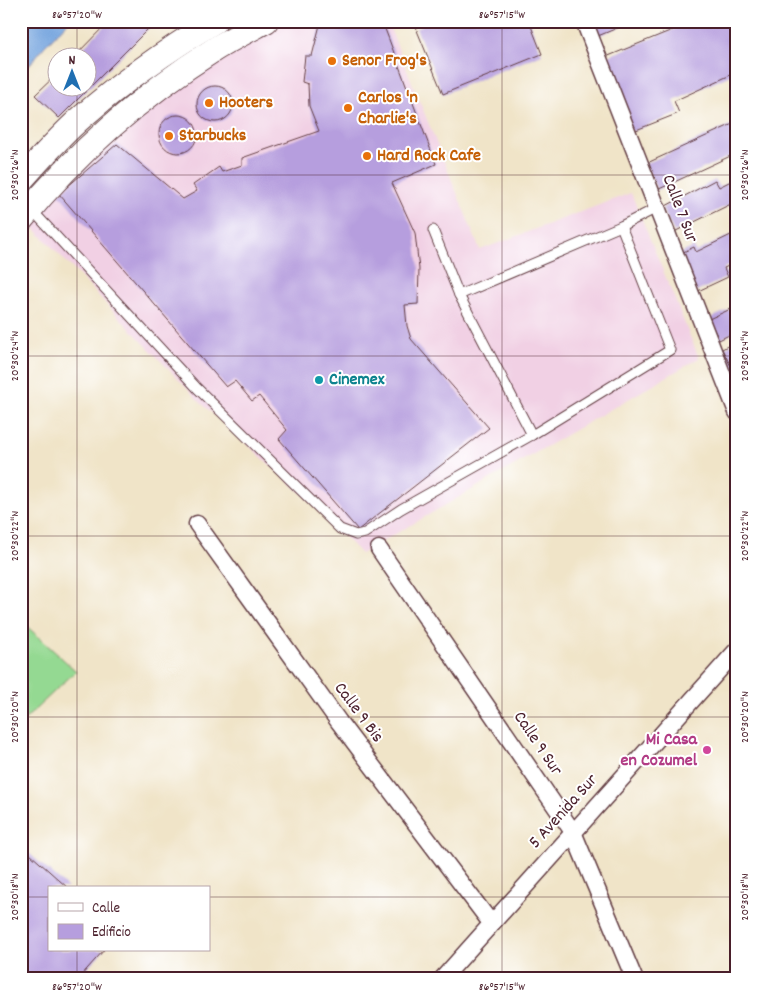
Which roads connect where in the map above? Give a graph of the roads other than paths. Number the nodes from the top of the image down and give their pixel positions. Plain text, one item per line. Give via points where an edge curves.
1 (215, 21) edge
2 (266, 21) edge
3 (584, 21) edge
4 (21, 180) edge
5 (657, 208) junction
6 (26, 214) edge
7 (621, 226) junction
8 (433, 230) dead end
9 (459, 295) junction
10 (737, 412) edge
11 (532, 435) junction
12 (197, 524) dead end
13 (379, 549) dead end
14 (737, 650) edge
15 (573, 832) junction
16 (492, 923) junction
17 (443, 978) edge
18 (634, 978) edge

1 - 4 main road via 184,40 82,117
2 - 6 main road via 216,48 144,100 78,156
3 - 5 street, Calle 7 Sur
5 - 7 lane
5 - 10 street, Calle 7 Sur
6 - 11 lane via 197,388 347,533 364,533
7 - 9 lane
7 - 11 lane via 670,350
8 - 9 lane
9 - 11 lane
12 - 16 street, Calle 9 Bis via 339,722
13 - 15 street, Calle 9 Sur
14 - 15 street, 5 Avenida Sur
15 - 16 street, 5 Avenida Sur
15 - 18 street, Calle 9 Sur
16 - 17 street, 5 Avenida Sur

